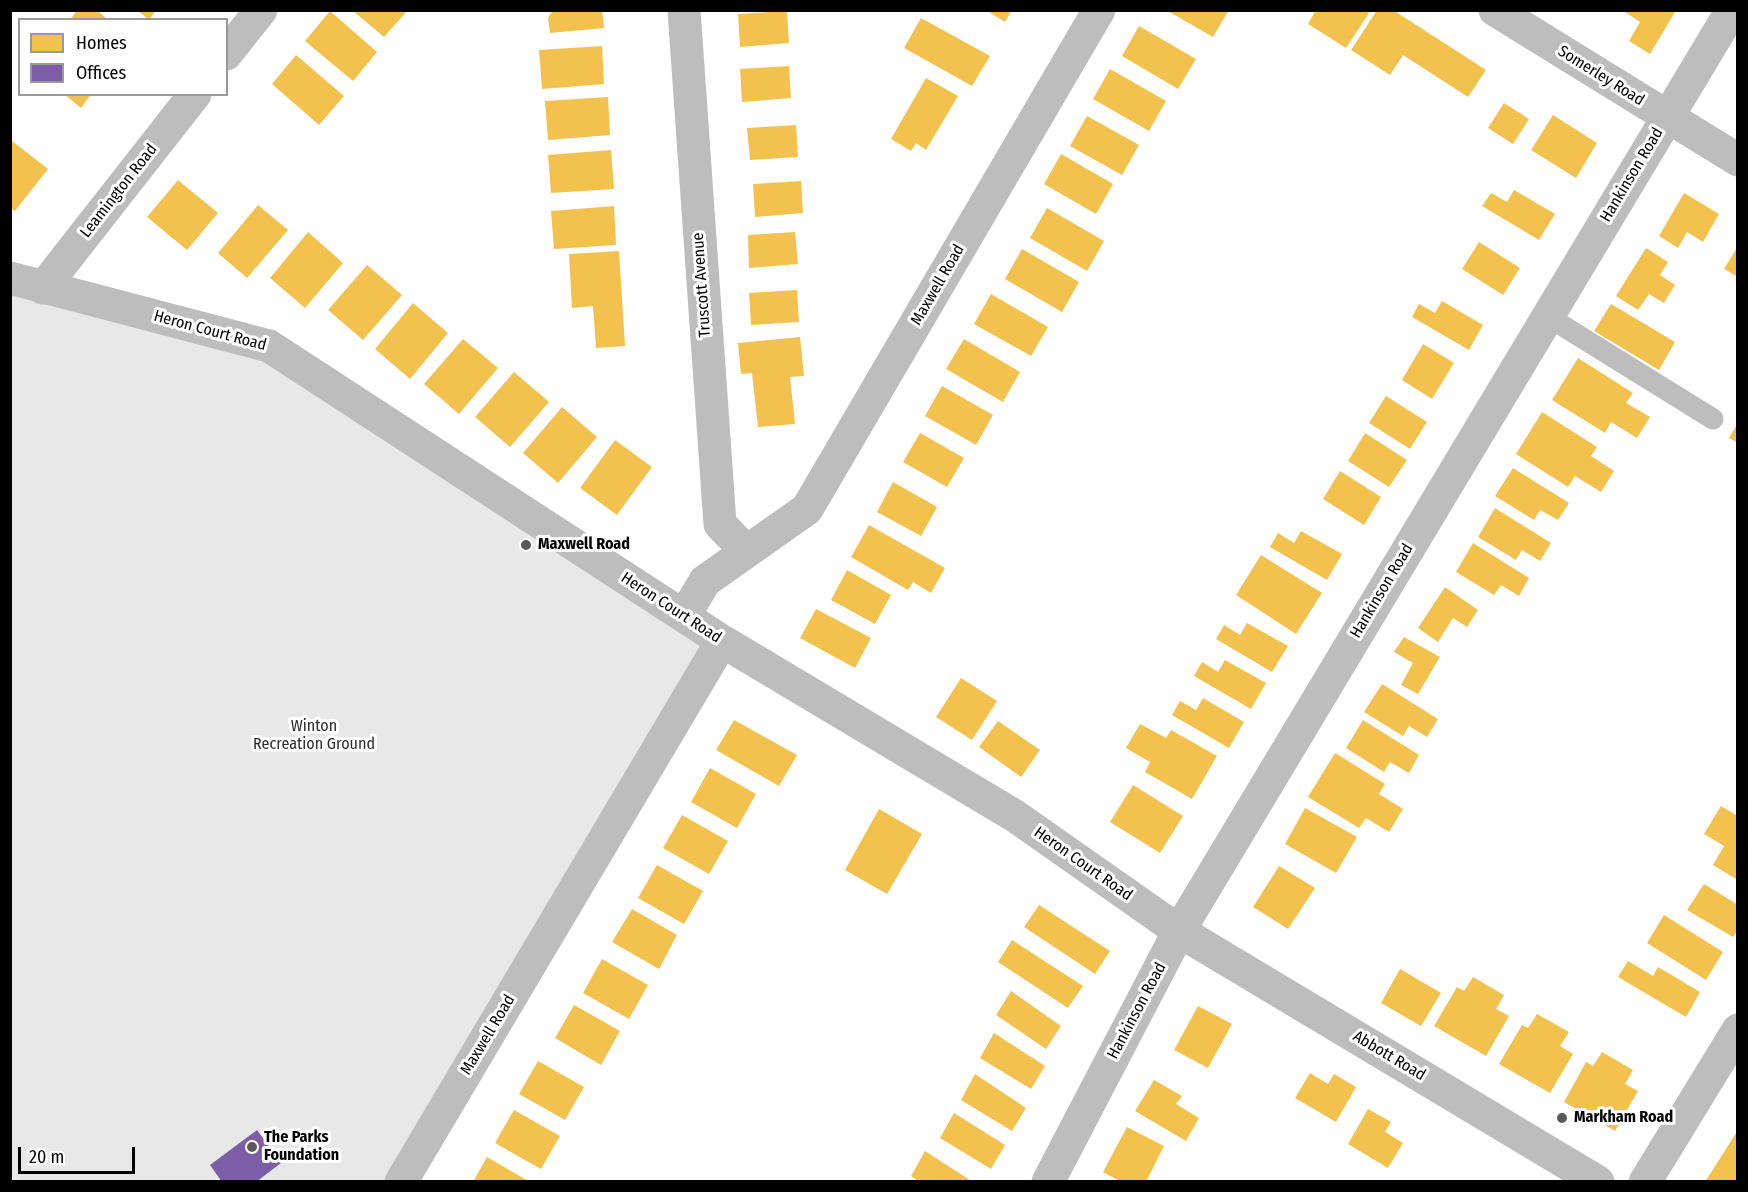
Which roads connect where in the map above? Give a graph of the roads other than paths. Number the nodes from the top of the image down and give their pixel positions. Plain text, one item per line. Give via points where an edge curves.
1 (261, 10) edge
2 (684, 10) edge
3 (1099, 10) edge
4 (1495, 10) edge
5 (1732, 10) edge
6 (228, 51) edge
7 (193, 96) edge
8 (1667, 117) junction
9 (1737, 160) edge
10 (10, 278) edge
11 (43, 288) junction
12 (1547, 316) junction
13 (1713, 419) dead end
14 (745, 550) junction
15 (684, 616) junction
16 (722, 641) junction
17 (1179, 931) junction
18 (1737, 1030) edge
19 (401, 1182) edge
20 (1048, 1182) edge
21 (1598, 1182) edge
22 (1646, 1182) edge

1 - 6 street
2 - 14 street, Truscott Avenue via 720,524
3 - 14 street, Maxwell Road via 807,509
4 - 8 street, Somerley Road
5 - 8 street, Hankinson Road
7 - 11 street, Leamington Road
8 - 9 street, Somerley Road
8 - 12 street, Hankinson Road
10 - 11 street, Heron Court Road
11 - 15 street, Heron Court Road via 269,346
12 - 13 lane
12 - 17 street, Hankinson Road
14 - 15 street, Maxwell Road via 705,581
15 - 16 street, Heron Court Road
16 - 17 street, Heron Court Road via 1015,816
16 - 19 street, Maxwell Road
17 - 20 street, Hankinson Road
17 - 21 street, Abbott Road
18 - 22 street

